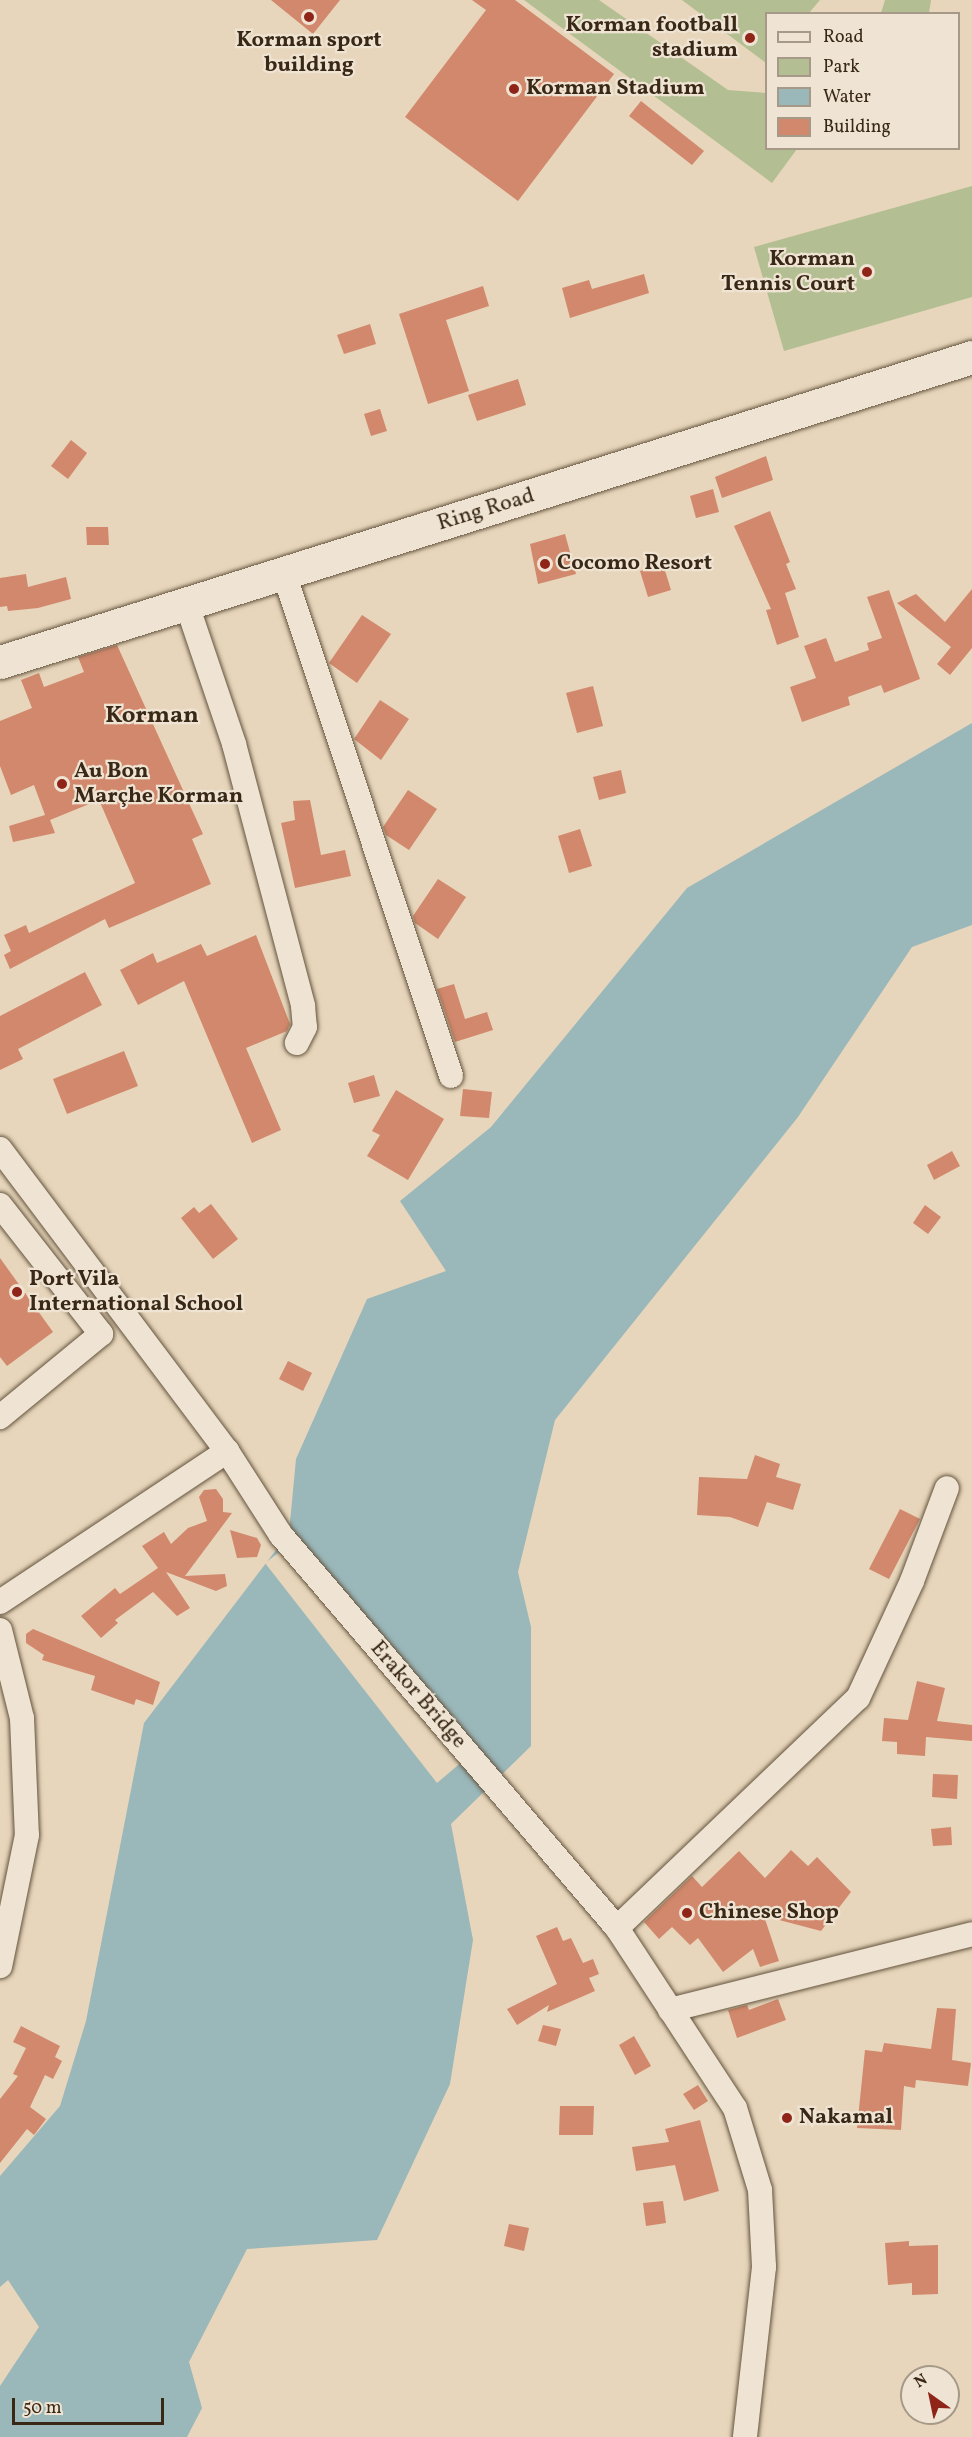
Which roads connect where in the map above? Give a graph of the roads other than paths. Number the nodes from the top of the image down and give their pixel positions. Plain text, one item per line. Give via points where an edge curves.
1 (972, 357) edge
2 (284, 573) junction
3 (186, 602) junction
4 (0, 662) edge
5 (297, 1043) dead end
6 (451, 1076) dead end
7 (0, 1149) edge
8 (24, 1180) junction
9 (0, 1200) edge
10 (0, 1204) edge
11 (55, 1222) junction
12 (37, 1251) junction
13 (113, 1299) junction
14 (87, 1314) junction
15 (0, 1417) edge
16 (227, 1451) junction
17 (947, 1488) dead end
18 (0, 1602) edge
19 (0, 1630) edge
20 (617, 1928) junction
21 (972, 1934) edge
22 (0, 1966) edge
23 (670, 2010) junction
24 (745, 2437) edge

1 - 2 main road, Ring Road
2 - 3 main road, Ring Road
2 - 6 street
3 - 4 main road, Ring Road
3 - 5 street via 234,744 303,1006 305,1027
7 - 8 street, Erakor Bridge
8 - 9 street
8 - 11 street, Erakor Bridge
10 - 12 street
11 - 12 street
11 - 13 street, Erakor Bridge
12 - 14 street
13 - 14 street
13 - 16 street, Erakor Bridge
14 - 15 street via 101,1334
16 - 18 street
16 - 20 street, Erakor Bridge via 281,1535
17 - 20 street via 912,1581 858,1698
19 - 22 street via 22,1718 27,1835
20 - 23 street, Erakor Bridge
21 - 23 street
23 - 24 street, Erakor Bridge via 735,2108 758,2181 764,2267

